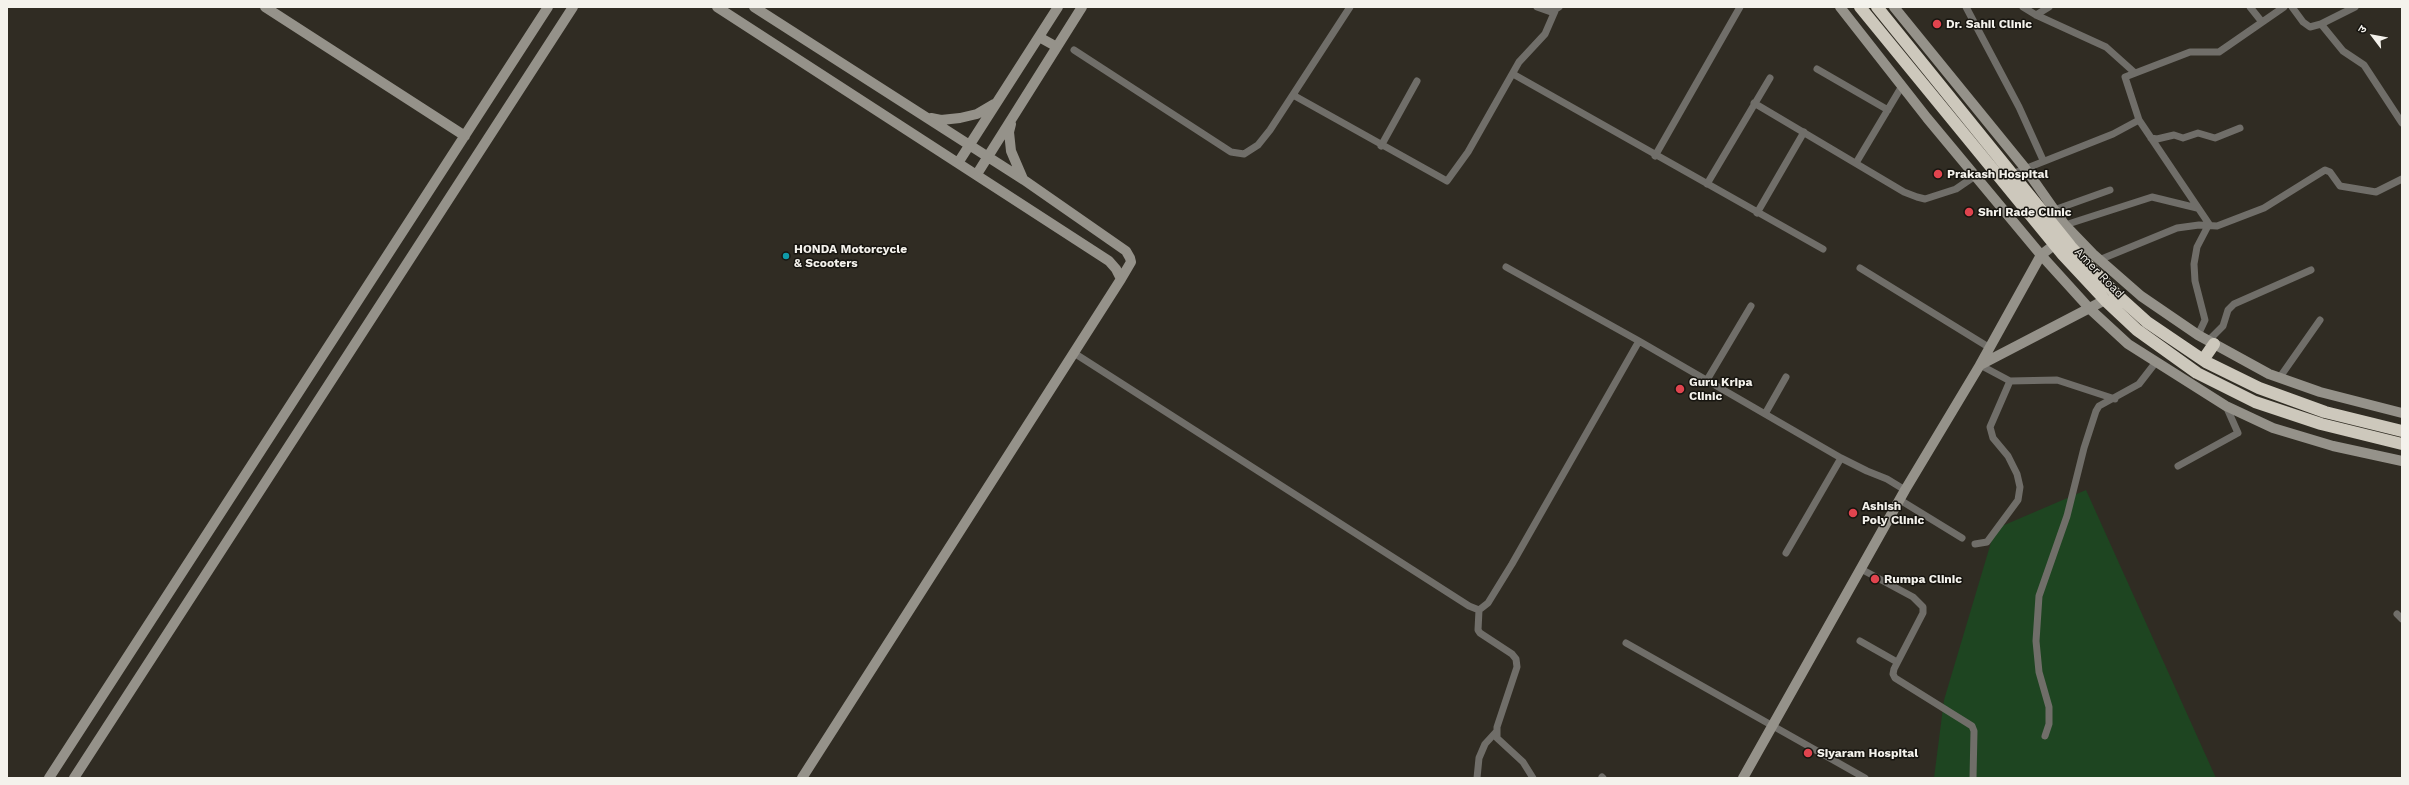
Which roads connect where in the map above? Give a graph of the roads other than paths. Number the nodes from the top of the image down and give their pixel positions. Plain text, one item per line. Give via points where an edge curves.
1 (265, 7) edge
2 (548, 7) edge
3 (573, 7) edge
4 (717, 7) edge
5 (754, 7) edge
6 (1058, 7) edge
7 (1082, 7) edge
8 (1350, 7) edge
9 (1537, 7) edge
10 (1740, 7) edge
11 (1840, 7) edge
12 (1860, 7) edge
13 (1877, 7) edge
14 (1894, 7) edge
15 (1966, 7) edge
16 (2023, 7) edge
17 (2049, 7) edge
18 (2250, 7) edge
19 (2284, 7) edge
20 (2292, 7) edge
21 (2355, 7) edge
22 (1557, 9) edge
23 (2036, 15) junction
24 (2262, 22) junction
25 (2321, 24) junction
26 (1039, 37) junction
27 (1057, 47) junction
28 (1074, 50) dead end
29 (1817, 69) dead end
30 (2135, 73) junction
31 (1513, 74) junction
32 (1770, 78) dead end
33 (1417, 82) dead end
34 (1902, 86) junction
35 (1293, 95) junction
36 (996, 103) junction
37 (1754, 103) junction
38 (1888, 110) junction
39 (925, 117) junction
40 (1012, 118) junction
41 (2139, 120) junction
42 (2402, 123) edge
43 (2240, 128) dead end
44 (1804, 132) junction
45 (465, 136) junction
46 (2151, 138) junction
47 (969, 145) junction
48 (1381, 146) junction
49 (1655, 156) junction
50 (988, 157) junction
51 (2044, 160) junction
52 (958, 163) junction
53 (1856, 163) junction
54 (2025, 168) junction
55 (977, 174) junction
56 (2012, 174) junction
57 (1975, 176) junction
58 (2402, 179) edge
59 (1024, 180) junction
60 (1707, 184) junction
61 (2110, 190) dead end
62 (2197, 208) junction
63 (2054, 210) junction
64 (1757, 213) junction
65 (2065, 224) junction
66 (2209, 226) junction
67 (2054, 245) junction
68 (1823, 249) dead end
69 (2041, 255) junction
70 (2099, 260) junction
71 (1506, 267) dead end
72 (1860, 268) dead end
73 (2311, 270) dead end
74 (1121, 279) junction
75 (2105, 300) junction
76 (1752, 306) dead end
77 (2090, 310) junction
78 (2320, 320) dead end
79 (2198, 335) junction
80 (1640, 341) junction
81 (2211, 342) junction
82 (1990, 348) junction
83 (1074, 353) junction
84 (2203, 360) junction
85 (2156, 362) junction
86 (1980, 365) junction
87 (1786, 376) dead end
88 (2280, 378) junction
89 (1707, 380) junction
90 (2010, 381) junction
91 (2115, 399) junction
92 (2226, 406) junction
93 (2402, 413) edge
94 (1764, 414) junction
95 (2402, 431) edge
96 (2402, 444) edge
97 (1841, 458) junction
98 (2402, 460) edge
99 (2178, 466) dead end
100 (1905, 490) junction
101 (1900, 500) junction
102 (1962, 538) dead end
103 (1975, 544) dead end
104 (1786, 553) dead end
105 (1861, 569) junction
106 (1479, 610) junction
107 (1860, 641) dead end
108 (1626, 644) dead end
109 (1897, 662) junction
110 (1772, 726) junction
111 (1496, 732) junction
112 (2045, 736) dead end
113 (49, 778) edge
114 (74, 778) edge
115 (802, 778) edge
116 (1477, 778) edge
117 (1534, 778) edge
118 (1743, 778) edge
119 (1865, 778) edge
120 (1973, 778) edge

1 - 45 street
2 - 45 street
3 - 114 street
4 - 52 street
5 - 39 street
6 - 26 street
7 - 27 street
8 - 35 street
9 - 22 street via 1551,12
10 - 49 street
11 - 34 street
12 - 67 highway, Amer Road
13 - 56 highway, Amer Road
14 - 54 street
15 - 51 street
16 - 23 street
17 - 23 street
18 - 24 street
19 - 24 street
20 - 25 street via 2307,25 2314,27
21 - 25 street
22 - 31 street via 1545,34 1525,54
23 - 30 street via 2106,47
24 - 30 street via 2219,52 2190,52
25 - 42 street via 2343,51 2364,65
26 - 27 street
26 - 36 street
27 - 40 street
28 - 35 street via 1231,152 1244,154 1258,145
29 - 38 street
30 - 41 street via 2127,75 2125,79
31 - 48 street via 1450,180 1433,175
31 - 49 street
32 - 37 street
33 - 48 street
34 - 38 street
34 - 57 street
35 - 48 street
36 - 39 street via 977,114 955,119
36 - 47 street
37 - 44 street
37 - 60 street
38 - 53 street
39 - 47 street
40 - 50 street
40 - 59 street via 1009,132 1011,151
41 - 46 street
41 - 51 street via 2113,134
43 - 46 street via 2219,138 2198,133 2183,138 2174,135
44 - 53 street
44 - 64 street
45 - 113 street
46 - 62 street
47 - 50 street
47 - 52 street
49 - 60 street
50 - 55 street
50 - 59 street
51 - 54 street
52 - 55 street
53 - 57 street via 1904,192 1925,199 1956,189
54 - 56 street
54 - 63 street
55 - 74 street via 1109,261
56 - 84 highway, Amer Road via 2072,248 2116,294 2147,322
57 - 69 street
58 - 66 street via 2376,192 2340,186 2330,172 2324,170 2267,207 2217,226
59 - 74 street via 1126,250 1131,262
60 - 64 street
61 - 63 street
62 - 65 street via 2152,197
62 - 66 street
63 - 65 street
64 - 68 street
65 - 70 street
66 - 70 street via 2177,228
66 - 79 street via 2197,247 2194,264 2195,281 2205,320
67 - 69 street
67 - 75 highway, Amer Road
69 - 77 street
69 - 82 street
70 - 79 street via 2141,296
71 - 80 street
72 - 82 street
73 - 81 street via 2234,304 2228,310 2222,328
74 - 83 street
75 - 77 street
75 - 96 highway, Amer Road via 2138,330 2197,373 2224,388 2255,402 2321,424
76 - 89 street
77 - 85 street via 2128,344
77 - 86 street
78 - 88 street
79 - 81 street
80 - 89 street
80 - 106 street via 1516,558 1488,603
81 - 84 highway
81 - 88 street via 2239,359
82 - 86 street
83 - 106 street
83 - 115 street
84 - 95 highway, Amer Road via 2259,388 2325,412
85 - 91 street via 2139,384
85 - 92 street
86 - 90 street
86 - 100 street
87 - 94 street
88 - 93 street via 2320,392
89 - 94 street
90 - 91 street via 2057,380
90 - 103 street via 1990,427 1993,438 2008,456 2017,474 2020,487 2018,500 1987,542
91 - 112 street via 2099,406 2096,411 2067,516 2039,596 2036,641 2039,672 2049,707 2049,724
92 - 98 street via 2273,428 2333,446
92 - 99 street via 2238,433
94 - 97 street
97 - 100 street
97 - 104 street
100 - 101 street
101 - 102 street
101 - 105 street
105 - 109 street via 1913,596 1923,607 1923,613
105 - 110 street
106 - 111 street via 1480,633 1516,659 1517,667
107 - 109 street
108 - 110 street
109 - 120 street via 1894,669 1895,678 1972,726
110 - 118 street
110 - 119 street
111 - 116 street via 1479,758
111 - 117 street via 1500,743 1523,762

